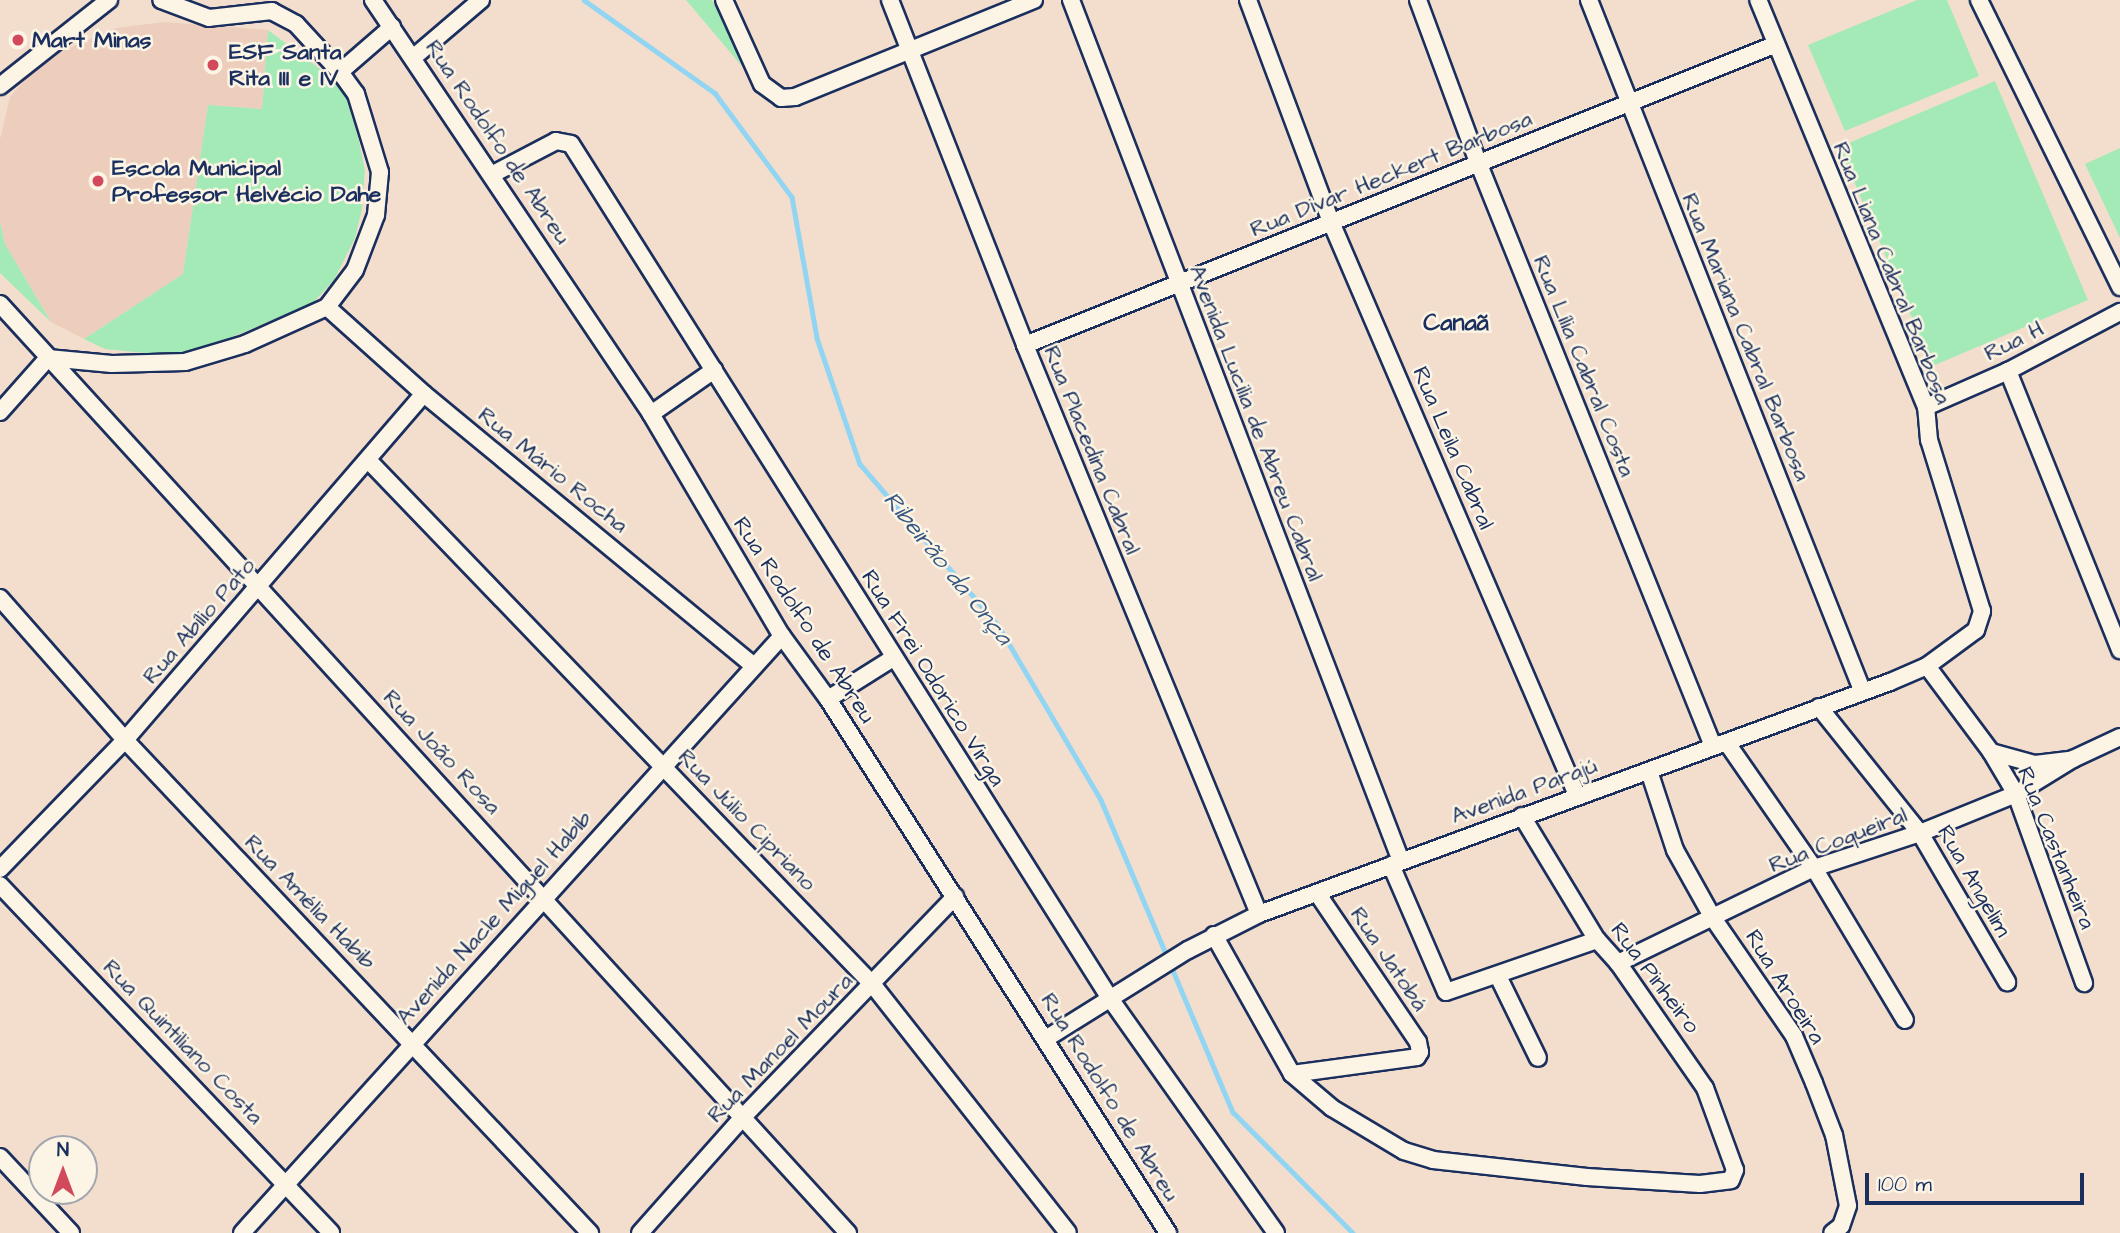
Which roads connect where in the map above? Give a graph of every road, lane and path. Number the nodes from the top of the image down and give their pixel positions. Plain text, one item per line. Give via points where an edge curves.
1 (108, 0) edge
2 (161, 0) edge
3 (373, 0) edge
4 (481, 0) edge
5 (724, 0) edge
6 (890, 0) edge
7 (1034, 0) edge
8 (1071, 0) edge
9 (1248, 0) edge
10 (1418, 0) edge
11 (1589, 0) edge
12 (1758, 0) edge
13 (1979, 0) edge
14 (392, 27) junction
15 (1774, 45) junction
16 (911, 51) junction
17 (414, 57) junction
18 (340, 72) junction
19 (0, 86) edge
20 (1629, 105) junction
21 (1478, 162) junction
22 (493, 174) junction
23 (1331, 222) junction
24 (1178, 285) junction
25 (2120, 287) edge
26 (0, 304) edge
27 (327, 307) junction
28 (2120, 312) edge
29 (1025, 345) junction
30 (48, 358) junction
31 (714, 370) junction
32 (2008, 371) junction
33 (424, 394) junction
34 (1926, 407) junction
35 (0, 412) edge
36 (651, 414) junction
37 (368, 460) junction
38 (260, 587) junction
39 (0, 598) edge
40 (782, 636) junction
41 (2120, 650) edge
42 (893, 658) junction
43 (753, 665) junction
44 (1927, 666) junction
45 (1861, 690) junction
46 (828, 699) junction
47 (1819, 707) junction
48 (2120, 737) edge
49 (125, 740) junction
50 (1720, 745) junction
51 (1991, 752) junction
52 (2073, 759) junction
53 (664, 767) junction
54 (1649, 771) junction
55 (2015, 794) junction
56 (1577, 795) junction
57 (1522, 816) junction
58 (1920, 834) junction
59 (1396, 863) junction
60 (0, 869) edge
61 (1814, 869) junction
62 (0, 885) edge
63 (1317, 893) junction
64 (544, 896) junction
65 (955, 897) junction
66 (1259, 914) junction
67 (1713, 918) junction
68 (1214, 935) junction
69 (1597, 940) junction
70 (1618, 963) junction
71 (1498, 976) junction
72 (2007, 982) dead end
73 (2084, 983) dead end
74 (873, 985) junction
75 (1108, 997) junction
76 (1905, 1020) dead end
77 (1047, 1038) junction
78 (412, 1042) junction
79 (1538, 1058) dead end
80 (1292, 1074) junction
81 (743, 1117) junction
82 (0, 1157) edge
83 (286, 1181) junction
84 (71, 1233) edge
85 (242, 1233) edge
86 (331, 1233) edge
87 (590, 1233) edge
88 (640, 1233) edge
89 (848, 1233) edge
90 (1068, 1233) edge
91 (1168, 1233) edge
92 (1276, 1233) edge
93 (1832, 1233) edge

1 - 19 street
2 - 18 street via 209,18 272,11 296,24
3 - 14 street, Rua Rodolfo de Abreu
4 - 17 street
5 - 16 street via 762,84 780,98 795,97
6 - 16 street, Rua Placedina Cabral
7 - 16 street
8 - 24 street, Avenida Lucilia de Abreu Cabral
9 - 23 street, Rua Leila Cabral
10 - 21 street, Rua Lília Cabral Costa
11 - 20 street, Rua Mariana Cabral Barbosa
12 - 15 street, Rua Liana Cabral Barbosa
13 - 25 street
14 - 17 street, Rua Rodolfo de Abreu
14 - 18 street
15 - 20 street, Rua Divar Heckert Barbosa
15 - 34 street, Rua Liana Cabral Barbosa
16 - 29 street, Rua Placedina Cabral
17 - 22 street, Rua Rodolfo de Abreu
18 - 27 street via 355,94 380,172 376,215 355,270
20 - 21 street, Rua Divar Heckert Barbosa
20 - 45 street, Rua Mariana Cabral Barbosa
21 - 23 street, Rua Divar Heckert Barbosa
21 - 50 street, Rua Lília Cabral Costa
22 - 31 street, Rua Frei Odorico Virga via 564,140
22 - 36 street, Rua Rodolfo de Abreu
23 - 24 street, Rua Divar Heckert Barbosa
23 - 56 street, Rua Leila Cabral
24 - 29 street, Rua Divar Heckert Barbosa
24 - 59 street, Avenida Lucilia de Abreu Cabral
26 - 30 street, Rua João Rosa
27 - 30 street via 245,344 185,362 112,364
27 - 33 street, Rua Mário Rocha
28 - 32 street, Rua H
29 - 66 street, Rua Placedina Cabral
30 - 35 street
30 - 38 street, Rua João Rosa
31 - 36 street
31 - 42 street, Rua Frei Odorico Virga
32 - 34 street, Rua H
32 - 41 street
33 - 37 street, Rua Abílio Pato
33 - 43 street, Rua Mário Rocha
34 - 44 street, Rua Liana Cabral Barbosa via 1929,440 1982,611 1976,630
36 - 40 street, Rua Rodolfo de Abreu
37 - 38 street, Rua Abílio Pato
37 - 53 street, Rua Júlio Cipriano
38 - 49 street, Rua Abílio Pato
38 - 64 street, Rua João Rosa
39 - 49 street, Rua Amélia Habib
40 - 43 street, Avenida Nacle Miguel Habib
40 - 46 street, Rua Rodolfo de Abreu
42 - 46 street
42 - 75 street, Rua Frei Odorico Virga
43 - 53 street, Avenida Nacle Miguel Habib
44 - 45 street, Avenida Parajú
44 - 51 street, Rua Castanheira
45 - 47 street, Avenida Parajú
46 - 65 street, Rua Rodolfo de Abreu
47 - 50 street, Avenida Parajú
47 - 58 street, Rua Angelim
48 - 52 street
49 - 60 street, Rua Abílio Pato
49 - 78 street, Rua Amélia Habib
50 - 54 street, Avenida Parajú
50 - 61 street, Rua Lília Cabral Costa
51 - 52 street via 2035,764
51 - 55 street, Rua Castanheira
52 - 55 street, Rua Coqueiral
53 - 64 street, Avenida Nacle Miguel Habib
53 - 74 street, Rua Júlio Cipriano
54 - 56 street, Avenida Parajú
54 - 67 street, Rua Aroeira via 1675,850
55 - 58 street, Rua Coqueiral
55 - 73 street, Rua Castanheira
56 - 57 street, Avenida Parajú
57 - 59 street, Avenida Parajú
57 - 69 street, Rua Pinheiro
58 - 61 street, Rua Coqueiral
58 - 72 street, Rua Angelim
59 - 63 street, Avenida Parajú
59 - 71 street, Avenida Lucilia de Abreu Cabral via 1446,992
61 - 67 street, Rua Coqueiral
61 - 76 street, Rua Lília Cabral Costa
62 - 83 street, Rua Quintiliano Costa
63 - 66 street, Avenida Parajú
63 - 80 street, Rua Jatobá via 1420,1052 1417,1057
64 - 78 street, Avenida Nacle Miguel Habib
64 - 81 street, Rua João Rosa
65 - 74 street, Rua Manoel Moura
65 - 77 street, Rua Rodolfo de Abreu
66 - 68 street, Avenida Parajú
67 - 70 street, Rua Coqueiral
67 - 93 street, Rua Aroeira via 1794,1036 1814,1083 1833,1135 1848,1206 1841,1226
68 - 75 street, Avenida Parajú
68 - 80 street
69 - 70 street, Rua Pinheiro
69 - 71 street
70 - 80 street, Rua Pinheiro via 1705,1088 1735,1174 1727,1182 1700,1184 1433,1160 1404,1151 1332,1108
71 - 79 street
74 - 81 street, Rua Manoel Moura
74 - 90 street, Rua Júlio Cipriano
75 - 77 street, Avenida Parajú
75 - 92 street, Rua Frei Odorico Virga
77 - 91 street, Rua Rodolfo de Abreu
78 - 83 street, Avenida Nacle Miguel Habib
78 - 87 street, Rua Amélia Habib
81 - 88 street, Rua Manoel Moura
81 - 89 street, Rua João Rosa
82 - 84 street
83 - 85 street, Avenida Nacle Miguel Habib
83 - 86 street, Rua Quintiliano Costa

